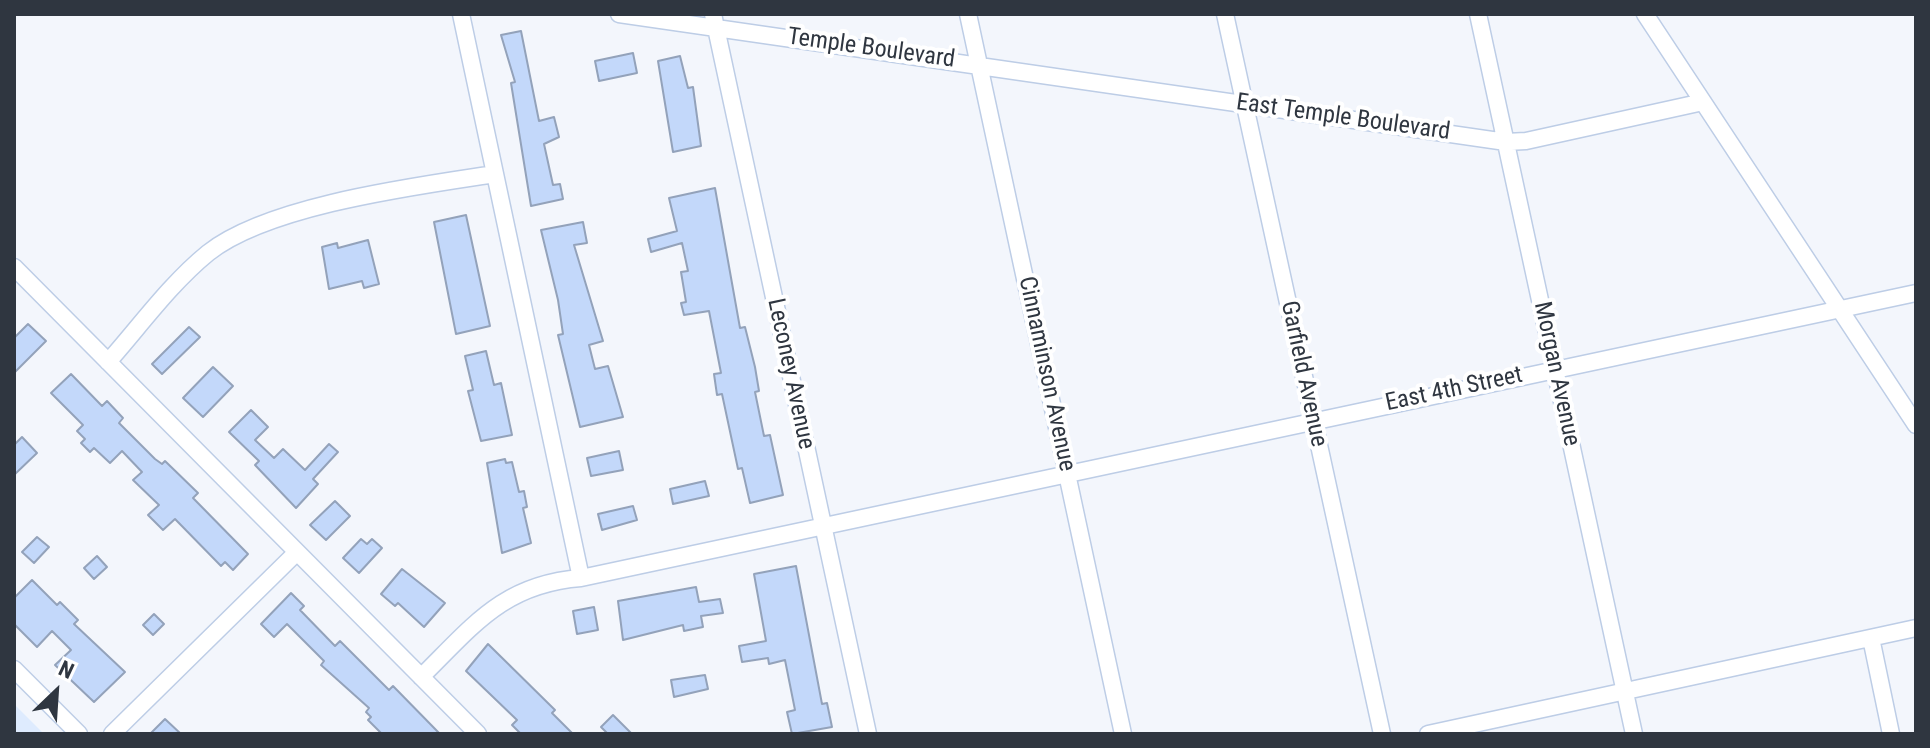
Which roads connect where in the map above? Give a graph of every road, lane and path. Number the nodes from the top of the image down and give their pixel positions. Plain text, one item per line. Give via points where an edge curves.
1 (461, 14) edge
2 (619, 14) edge
3 (968, 14) edge
4 (1225, 14) edge
5 (1478, 14) edge
6 (1645, 14) edge
7 (714, 21) edge
8 (979, 65) junction
9 (1703, 102) junction
10 (1244, 103) junction
11 (1506, 142) junction
12 (495, 174) junction
13 (14, 267) edge
14 (1916, 293) edge
15 (1840, 308) junction
16 (108, 362) junction
17 (1555, 369) junction
18 (1313, 420) junction
19 (1916, 425) edge
20 (1067, 472) junction
21 (823, 526) junction
22 (297, 552) junction
23 (581, 578) junction
24 (1916, 628) edge
25 (1871, 638) junction
26 (14, 669) edge
27 (421, 677) junction
28 (1625, 692) junction
29 (1468, 730) edge
30 (79, 734) edge
31 (112, 734) edge
32 (478, 734) edge
33 (868, 734) edge
34 (1123, 734) edge
35 (1382, 734) edge
36 (1428, 734) edge
37 (1634, 734) edge
38 (1891, 734) edge

1 - 12 street
2 - 7 street, Temple Boulevard
3 - 8 street, Cinnaminson Avenue
4 - 10 street, Garfield Avenue
5 - 11 street, Morgan Avenue
6 - 9 street
7 - 8 street, Temple Boulevard
7 - 21 street, Leconey Avenue
8 - 10 street, East Temple Boulevard
8 - 20 street, Cinnaminson Avenue
9 - 11 street, East Temple Boulevard
9 - 15 street
10 - 11 street, East Temple Boulevard
10 - 18 street, Garfield Avenue
11 - 17 street, Morgan Avenue
12 - 16 street via 326,206 243,231 198,262
12 - 23 street
13 - 16 street
14 - 15 street, East 4th Street
15 - 17 street, East 4th Street
15 - 19 street
16 - 22 street
17 - 18 street, East 4th Street
17 - 28 street, Morgan Avenue
18 - 20 street, East 4th Street
18 - 35 street, Garfield Avenue
20 - 21 street, East 4th Street
20 - 34 street, Cinnaminson Avenue
21 - 23 street, East 4th Street
21 - 33 street, Leconey Avenue
22 - 27 street
22 - 31 street
23 - 27 street, East 4th Street via 532,585 498,605
24 - 25 street
25 - 28 street
25 - 38 street
26 - 30 street
27 - 32 street
28 - 29 street
28 - 37 street, Morgan Avenue
29 - 36 street

